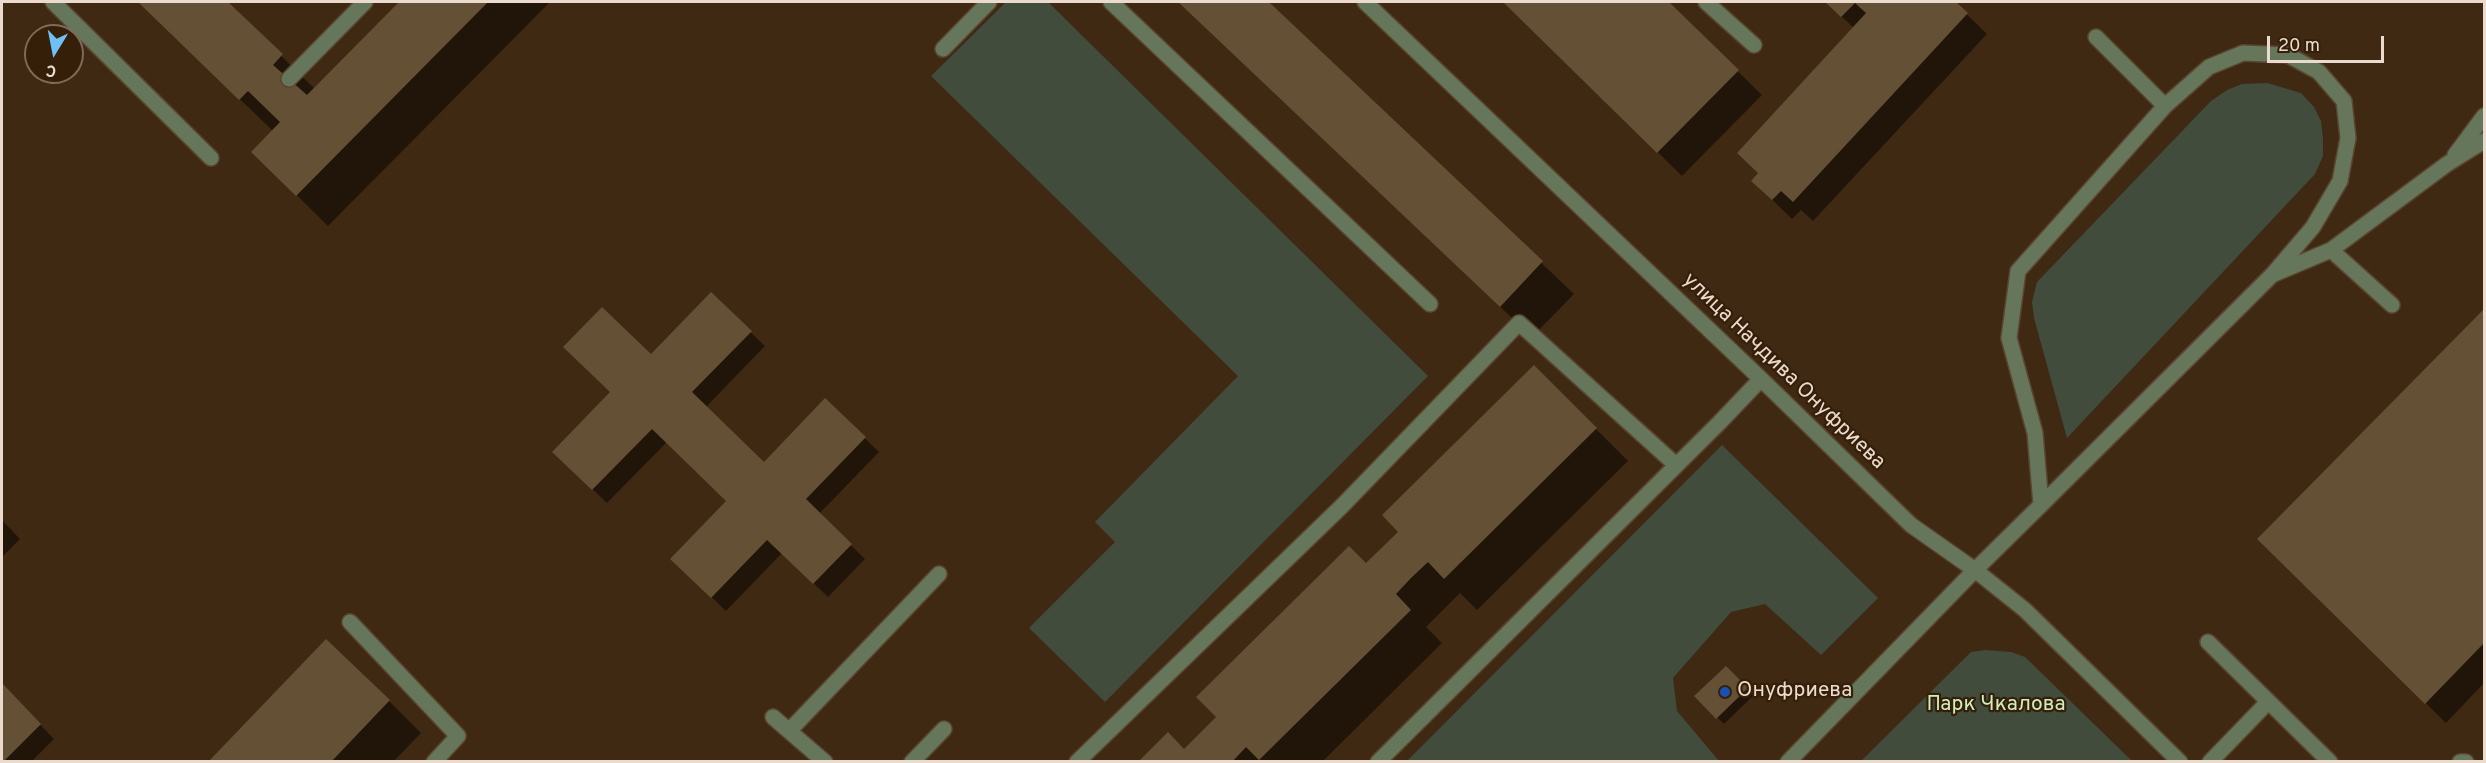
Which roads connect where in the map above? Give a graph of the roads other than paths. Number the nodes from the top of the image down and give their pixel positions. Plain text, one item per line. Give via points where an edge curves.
1 (53, 2) edge
2 (365, 2) edge
3 (989, 2) edge
4 (1111, 2) edge
5 (1365, 2) edge
6 (1706, 2) edge
7 (2096, 37) dead end
8 (1754, 45) dead end
9 (943, 49) dead end
10 (289, 79) dead end
11 (2165, 106) junction
12 (2484, 116) edge
13 (2484, 141) edge
14 (2484, 150) edge
15 (211, 158) dead end
16 (2447, 164) junction
17 (2331, 250) junction
18 (2272, 275) junction
19 (1430, 304) dead end
20 (2392, 305) dead end
21 (1761, 379) junction
22 (1676, 465) junction
23 (2041, 505) junction
24 (1975, 570) junction
25 (939, 574) dead end
26 (350, 622) dead end
27 (2208, 642) dead end
28 (2268, 702) junction
29 (773, 717) dead end
30 (944, 729) dead end
31 (789, 731) junction
32 (434, 762) edge
33 (825, 762) edge
34 (912, 762) edge
35 (1077, 762) edge
36 (1378, 762) edge
37 (1788, 762) edge
38 (2180, 762) edge
39 (2210, 762) edge
40 (2330, 762) edge
41 (2460, 762) edge
42 (2466, 762) edge

1 - 15 street
2 - 10 street
3 - 9 street
4 - 19 street
5 - 21 street, улица Начдива Онуфриева
6 - 8 street
7 - 11 street
11 - 18 street via 2209,67 2243,53 2288,55 2319,72 2344,101 2348,138 2340,181 2313,227
11 - 23 street via 2018,271 2009,338 2035,433
12 - 16 street
13 - 16 street
14 - 16 street
16 - 17 street
17 - 18 street
17 - 20 street
18 - 23 street
21 - 22 street
21 - 24 street, улица Начдива Онуфриева via 1911,525
22 - 35 street via 1519,323 1342,506
22 - 36 street
23 - 24 street
24 - 37 street
24 - 38 street, улица Начдива Онуфриева via 2025,610
25 - 31 street
26 - 32 street via 458,736
27 - 28 street
28 - 39 street
28 - 40 street
29 - 31 street
30 - 34 street
31 - 33 street
41 - 42 street

